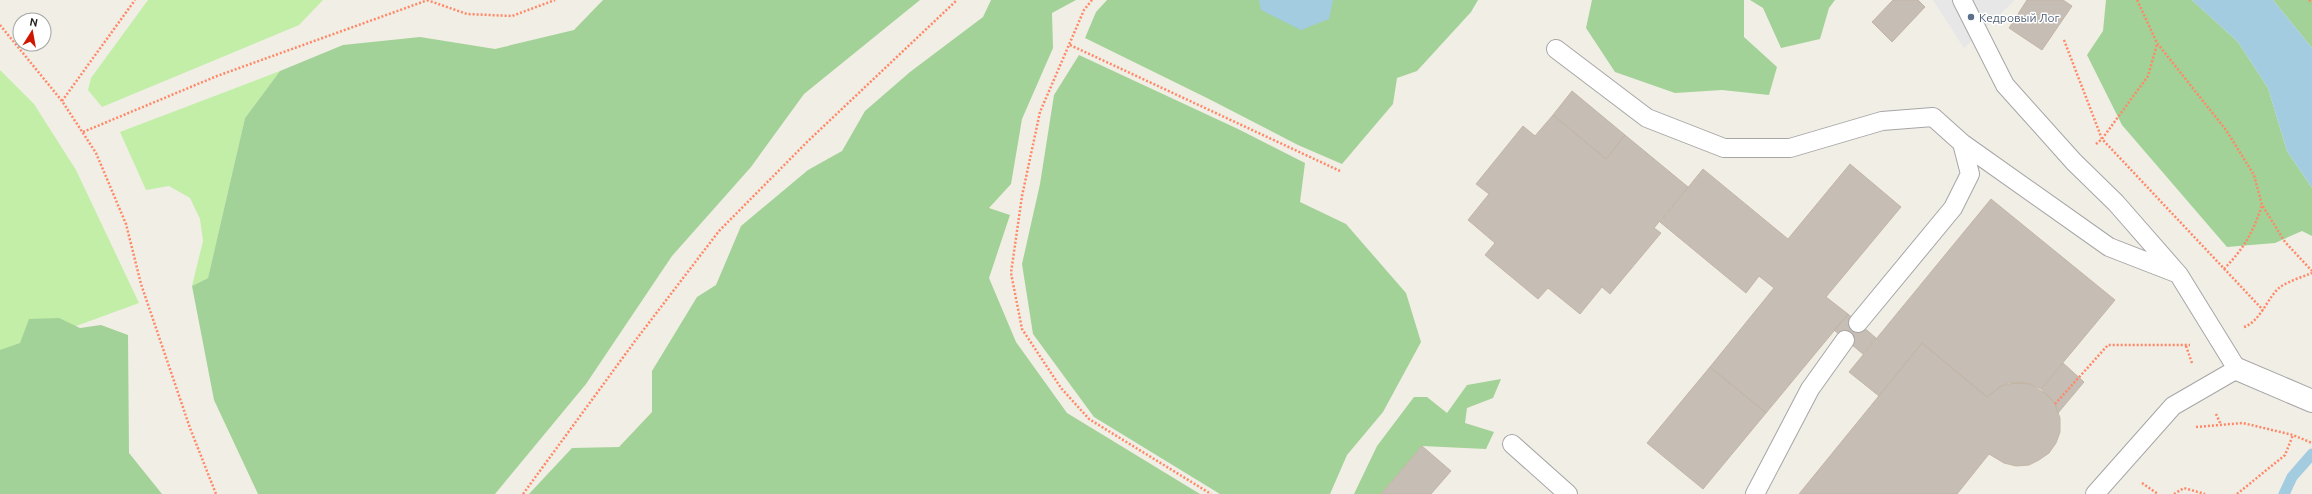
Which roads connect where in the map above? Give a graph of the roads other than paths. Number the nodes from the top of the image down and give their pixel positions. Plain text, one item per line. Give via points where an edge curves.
1 (1962, 0) edge
2 (1556, 49) dead end
3 (1962, 143) junction
4 (2179, 274) junction
5 (1858, 323) dead end
6 (1846, 340) dead end
7 (2237, 369) junction
8 (2307, 399) edge
9 (1512, 444) dead end
10 (1568, 494) edge
11 (1755, 494) edge
12 (2095, 494) edge

1 - 4 lane via 2005,85
2 - 3 lane via 1647,118 1724,148 1790,148 1882,121 1933,117
3 - 4 lane via 2109,247
3 - 5 lane via 1970,174 1953,208
4 - 7 lane
6 - 11 lane via 1810,389
7 - 8 street
7 - 12 lane via 2173,406
9 - 10 lane

